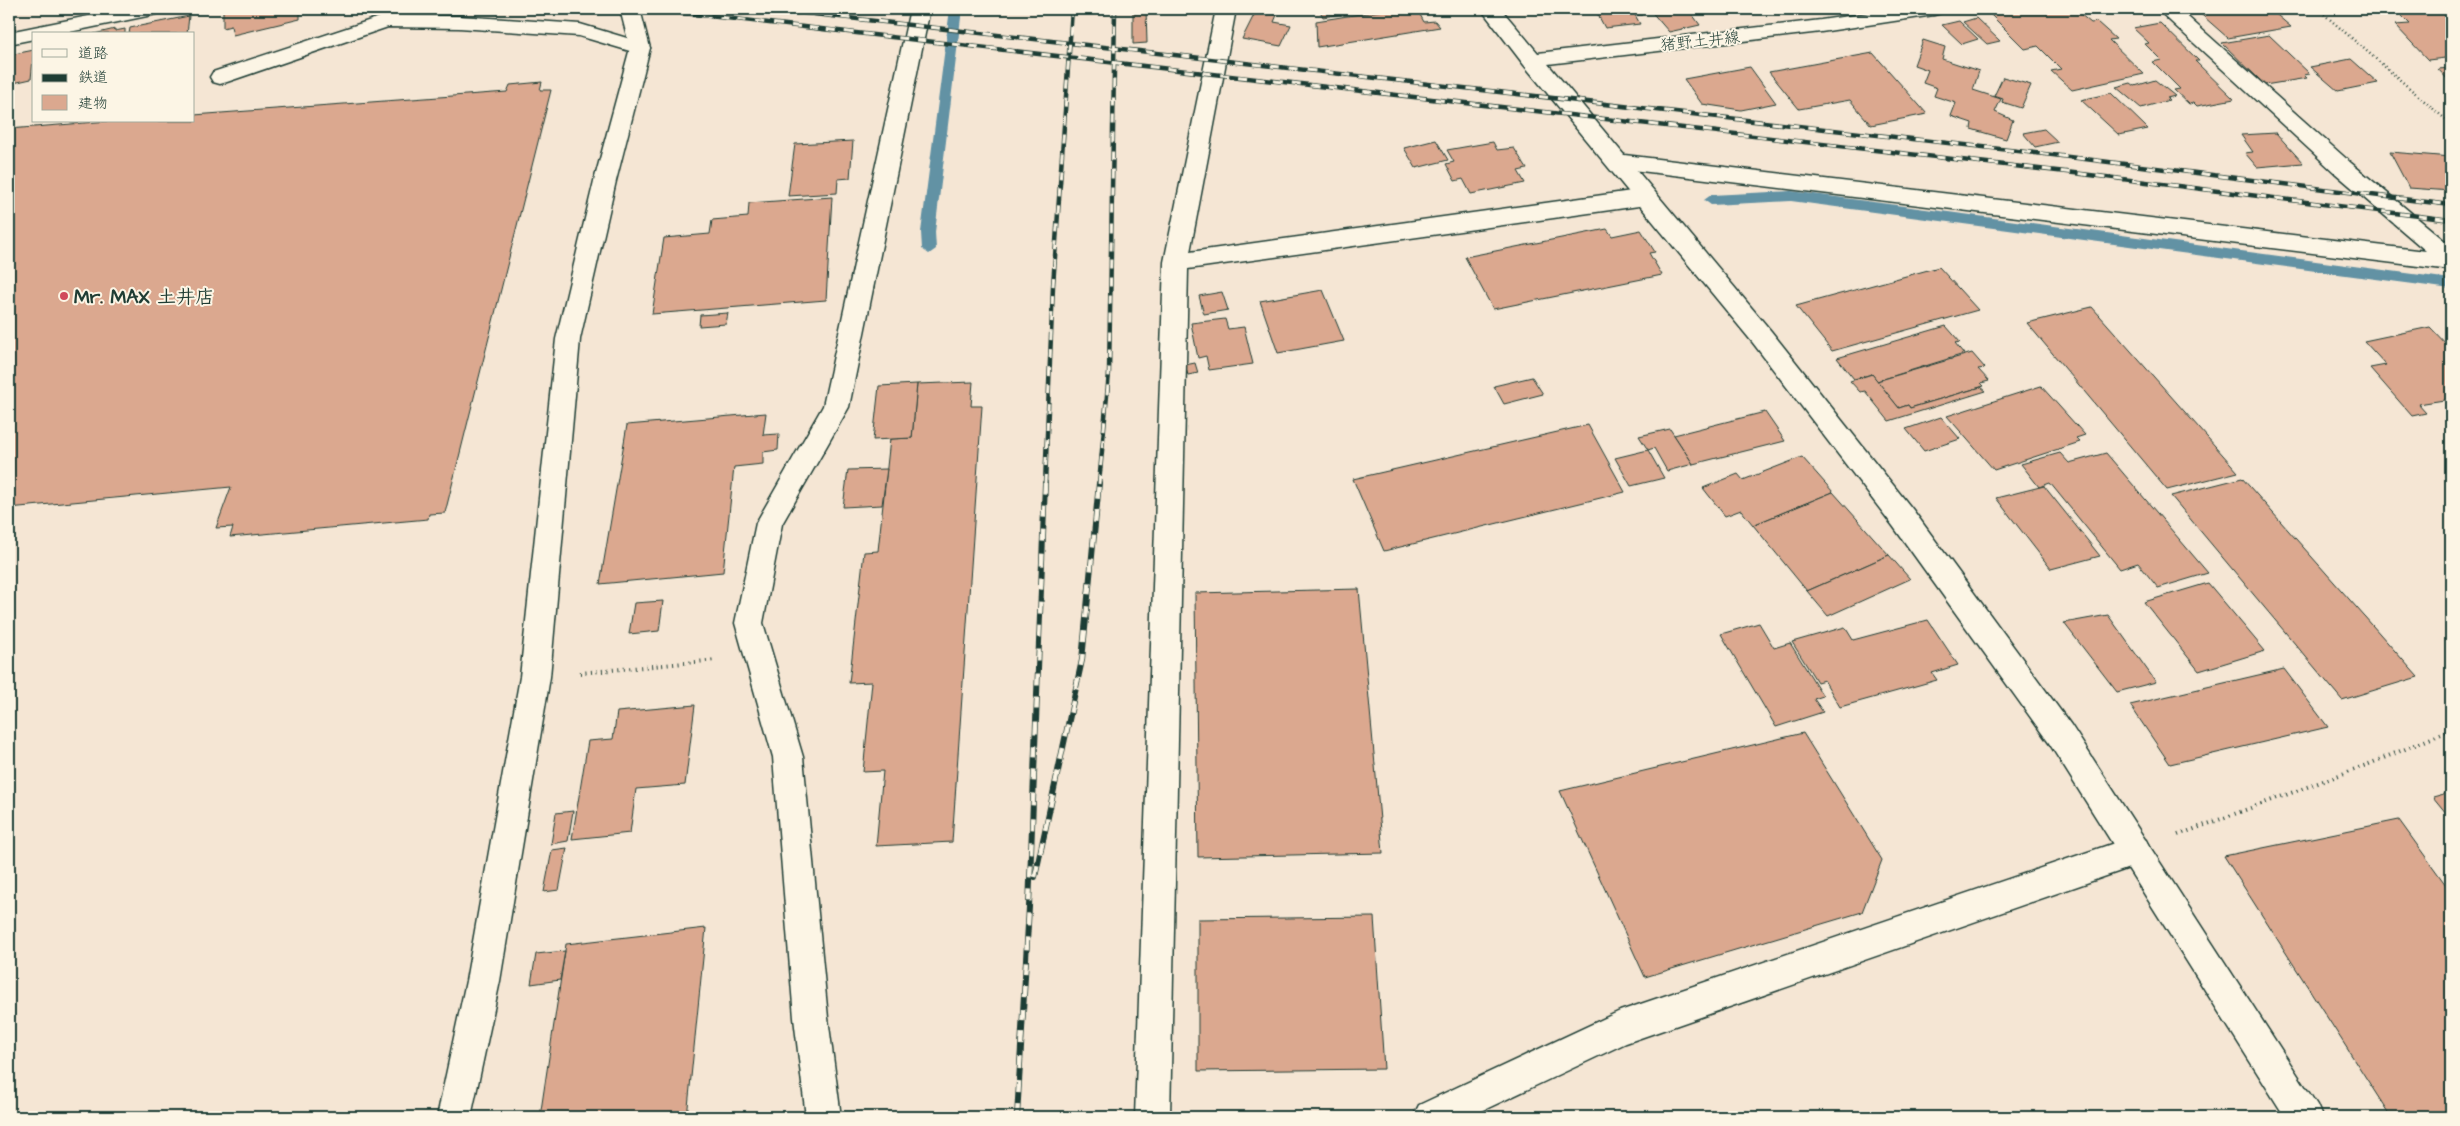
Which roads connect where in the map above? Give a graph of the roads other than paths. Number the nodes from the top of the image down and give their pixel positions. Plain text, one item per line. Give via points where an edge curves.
1 (152, 9) edge
2 (630, 9) edge
3 (1226, 9) edge
4 (1491, 9) edge
5 (1934, 9) edge
6 (2167, 9) edge
7 (913, 10) edge
8 (39, 32) edge
9 (32, 33) edge
10 (9, 38) edge
11 (640, 48) junction
12 (1531, 60) junction
13 (220, 77) dead end
14 (1616, 161) junction
15 (1646, 198) junction
16 (2451, 261) edge
17 (1176, 262) junction
18 (2135, 851) junction
19 (454, 1117) edge
20 (823, 1117) edge
21 (1152, 1117) edge
22 (1431, 1117) edge
23 (2305, 1117) edge

1 - 8 street
2 - 11 street
3 - 17 street
4 - 12 street
5 - 12 street, 猪野土井線 via 1821,26
6 - 16 street
7 - 20 street via 836,407 770,523 749,623 788,757
9 - 10 street
11 - 13 street via 580,30 386,21
11 - 19 street via 568,339 535,678 483,980
12 - 14 street
14 - 15 street
14 - 16 street
15 - 17 street
15 - 18 street via 1762,337 1903,518 2060,734
17 - 21 street
18 - 22 street via 1620,1028
18 - 23 street

